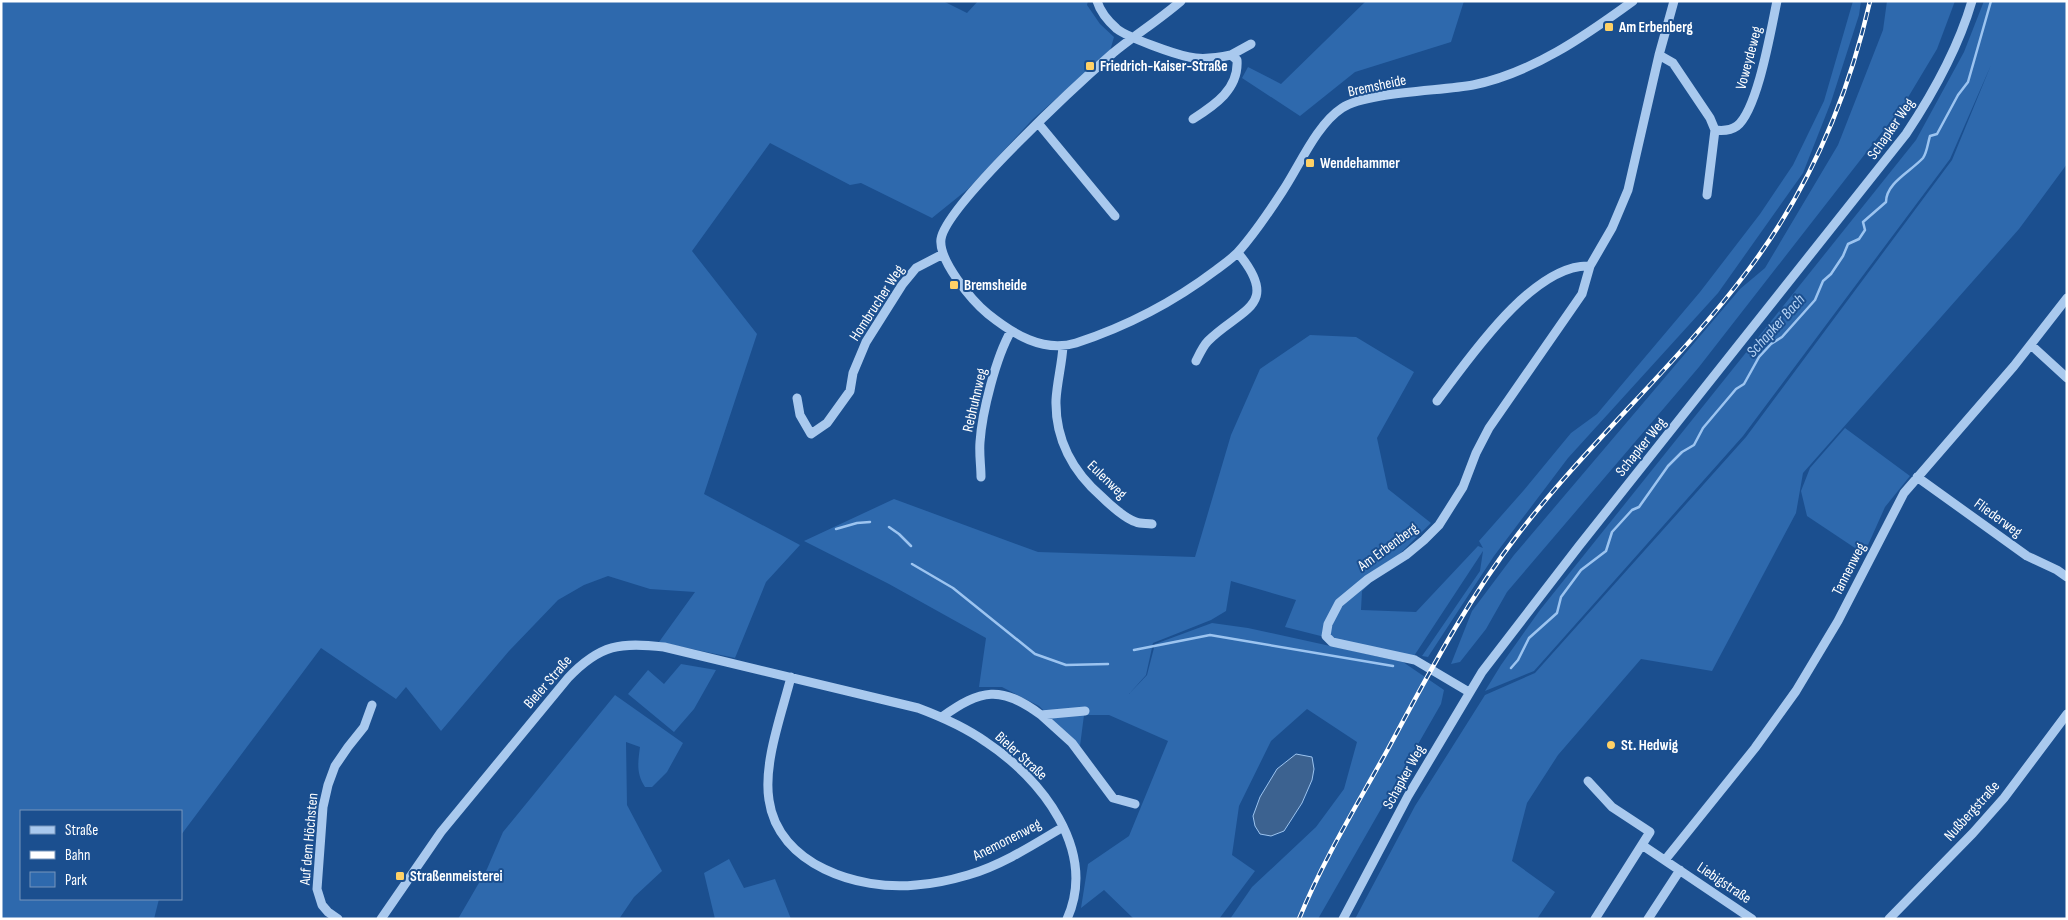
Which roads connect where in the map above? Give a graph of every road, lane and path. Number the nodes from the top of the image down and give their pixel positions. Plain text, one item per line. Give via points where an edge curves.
1 (1097, 1) edge
2 (1181, 1) edge
3 (1633, 1) edge
4 (1674, 1) edge
5 (1777, 1) edge
6 (1972, 1) edge
7 (1135, 37) junction
8 (1251, 44) dead end
9 (1231, 55) junction
10 (1659, 55) junction
11 (1193, 119) dead end
12 (1038, 123) junction
13 (1715, 130) junction
14 (1707, 195) dead end
15 (1115, 216) dead end
16 (1238, 253) junction
17 (943, 254) junction
18 (1590, 266) junction
19 (2067, 298) edge
20 (1011, 331) junction
21 (2031, 345) junction
22 (1063, 346) junction
23 (1196, 361) dead end
24 (2067, 378) edge
25 (796, 398) dead end
26 (1437, 401) dead end
27 (981, 477) dead end
28 (1917, 477) junction
29 (1152, 524) dead end
30 (2067, 577) edge
31 (791, 677) junction
32 (1468, 692) junction
33 (372, 706) dead end
34 (1085, 711) dead end
35 (2067, 714) edge
36 (1041, 715) junction
37 (942, 717) junction
38 (1588, 781) dead end
39 (1135, 804) dead end
40 (1063, 827) junction
41 (1642, 845) junction
42 (1665, 860) junction
43 (1680, 870) junction
44 (338, 919) edge
45 (381, 919) edge
46 (1067, 919) edge
47 (1343, 919) edge
48 (1595, 919) edge
49 (1648, 919) edge
50 (1752, 919) edge
51 (1889, 919) edge

1 - 7 street via 1118,29
2 - 7 street
3 - 16 street, Bremsheide via 1580,38 1515,73 1473,85 1378,98 1342,108 1322,127 1279,197
4 - 10 street, Am Erbenberg
5 - 13 street, Voweydeweg via 1759,82 1751,102 1736,126 1727,131
6 - 32 street, Schapker Weg via 1954,50 1906,134 1526,614
7 - 9 street via 1189,58
7 - 12 street
8 - 9 street
9 - 11 street via 1237,60 1234,83 1214,106
10 - 13 street via 1673,63
10 - 18 street, Am Erbenberg via 1628,190 1612,228
12 - 15 street
12 - 17 street via 980,182 944,228 941,240
13 - 14 street
16 - 22 street, Bremsheide via 1204,279 1134,320
16 - 23 street via 1252,270 1256,288 1254,302 1246,313 1207,342
17 - 20 street, Bremsheide via 983,310
17 - 25 street, Hombrucher Weg via 916,268 899,290 866,342 853,373 850,391 827,423 811,434 800,415
18 - 26 street via 1576,266 1558,273 1522,300 1493,328
18 - 32 street, Am Erbenberg via 1582,294 1489,428 1463,487 1439,525 1406,555 1368,579 1339,603 1328,624 1326,636 1332,642 1415,660
19 - 21 street, Tannenweg
20 - 22 street, Bremsheide via 1031,341
20 - 27 street, Rebhuhnweg via 990,392 980,442
21 - 24 street
21 - 28 street, Tannenweg
22 - 29 street, Eulenweg via 1056,417 1061,441 1069,457 1078,473 1112,506 1136,522
28 - 30 street, Fliederweg via 2027,556
28 - 42 street, Tannenweg via 1899,502 1838,621 1796,691 1755,748
31 - 37 street, Bieler Straße via 892,700
31 - 40 street, Anemonenweg via 768,771 769,801 775,822 785,838 800,854 826,871 869,883 892,885 942,881 992,866
31 - 45 street, Bieler Straße via 640,644 613,647 588,659 568,678 441,832
32 - 47 street, Schapker Weg
33 - 44 street, Auf dem Höchsten via 364,728 335,766 322,807 318,889 322,905
34 - 36 street
35 - 51 street, Nußbergstraße via 2004,798
36 - 37 street via 1006,697 986,693 960,704
36 - 39 street via 1072,742 1113,798
37 - 40 street, Bieler Straße via 986,742 1014,764 1040,791
38 - 41 street via 1612,807 1650,832
40 - 46 street, Bieler Straße via 1076,872 1075,897
41 - 42 street, Liebigstraße
41 - 48 street
42 - 43 street, Liebigstraße
43 - 49 street, Liebigstraße
43 - 50 street, Liebigstraße

